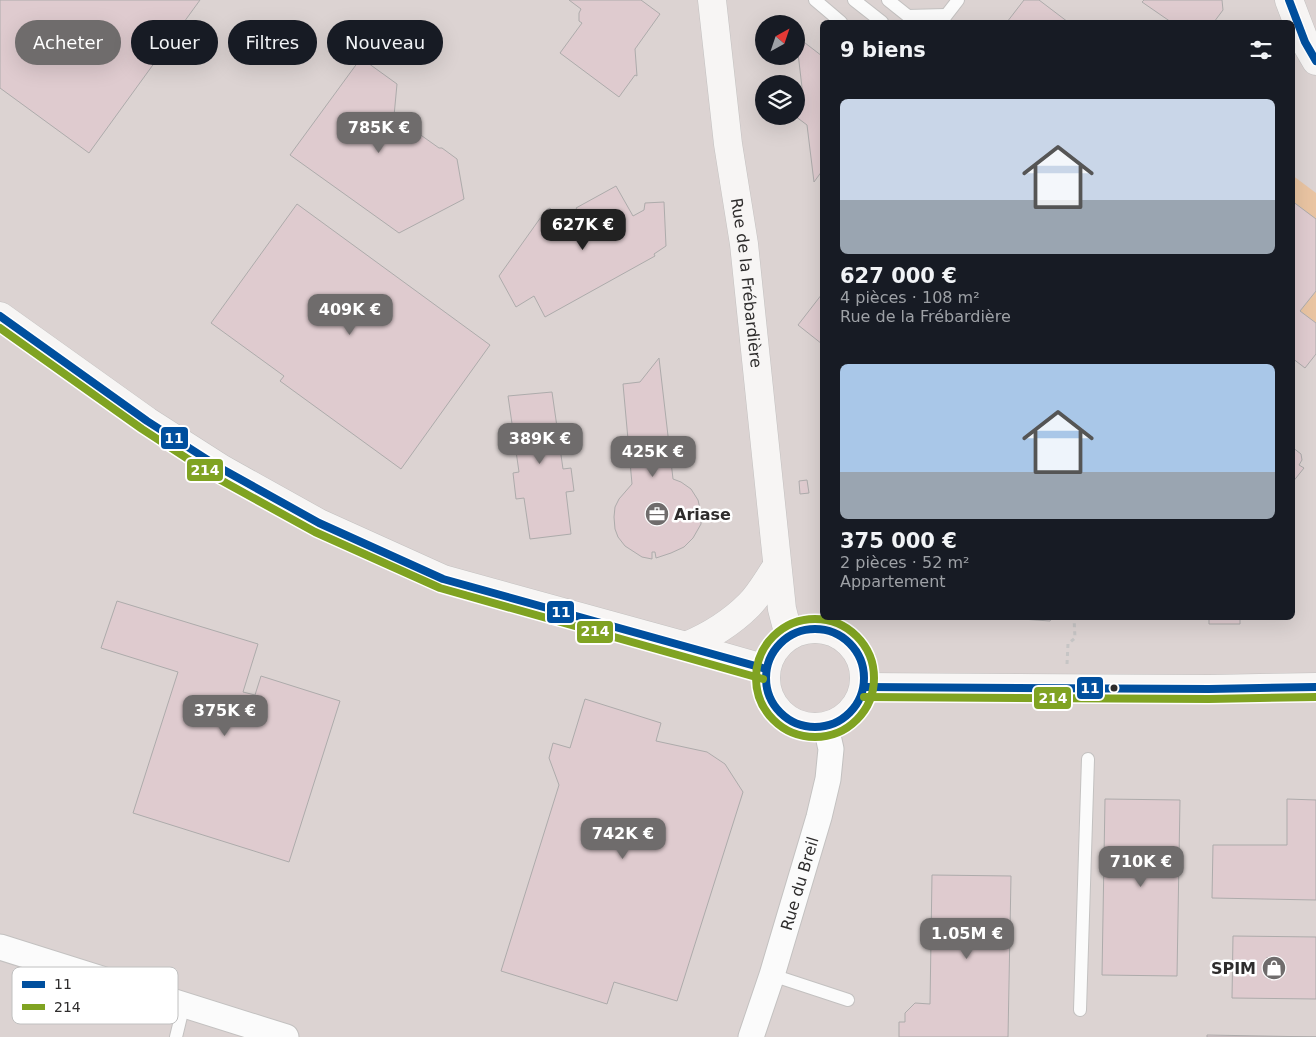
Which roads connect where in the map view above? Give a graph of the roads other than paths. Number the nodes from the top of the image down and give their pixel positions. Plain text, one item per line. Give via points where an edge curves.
1 (712, 0) edge
2 (814, 0) edge
3 (854, 0) edge
4 (888, 0) edge
5 (958, 0) edge
6 (1289, 0) edge
7 (943, 19) edge
8 (839, 20) edge
9 (879, 20) edge
10 (1316, 61) edge
11 (0, 316) edge
12 (777, 566) junction
13 (789, 636) junction
14 (686, 646) junction
15 (766, 669) junction
16 (864, 687) junction
17 (1316, 687) edge
18 (826, 727) junction
19 (1088, 759) dead end
20 (0, 947) edge
21 (65, 967) edge
22 (772, 975) junction
23 (848, 1000) dead end
24 (178, 1002) edge
25 (184, 1004) junction
26 (1080, 1010) dead end
27 (176, 1037) edge
28 (286, 1037) edge
29 (751, 1037) edge

1 - 12 street, Rue de la Frébardière via 728,144 744,244
2 - 8 lane
3 - 9 lane
4 - 7 lane via 908,16
5 - 7 lane
6 - 10 street
11 - 14 street via 146,421 222,469 319,523 443,579
12 - 13 street, Rue de la Frébardière
12 - 14 street via 750,604 711,635
13 - 15 street via 778,645
13 - 16 street via 804,630 836,633 859,656 864,671
14 - 15 street
15 - 18 street via 766,686 771,701 781,714 794,723
16 - 17 street
16 - 18 street via 851,713
18 - 22 street, Rue du Breil via 831,749 828,779
19 - 26 lane
20 - 21 street
22 - 23 lane
22 - 29 street, Rue du Breil
24 - 25 street
25 - 27 lane
25 - 28 street

